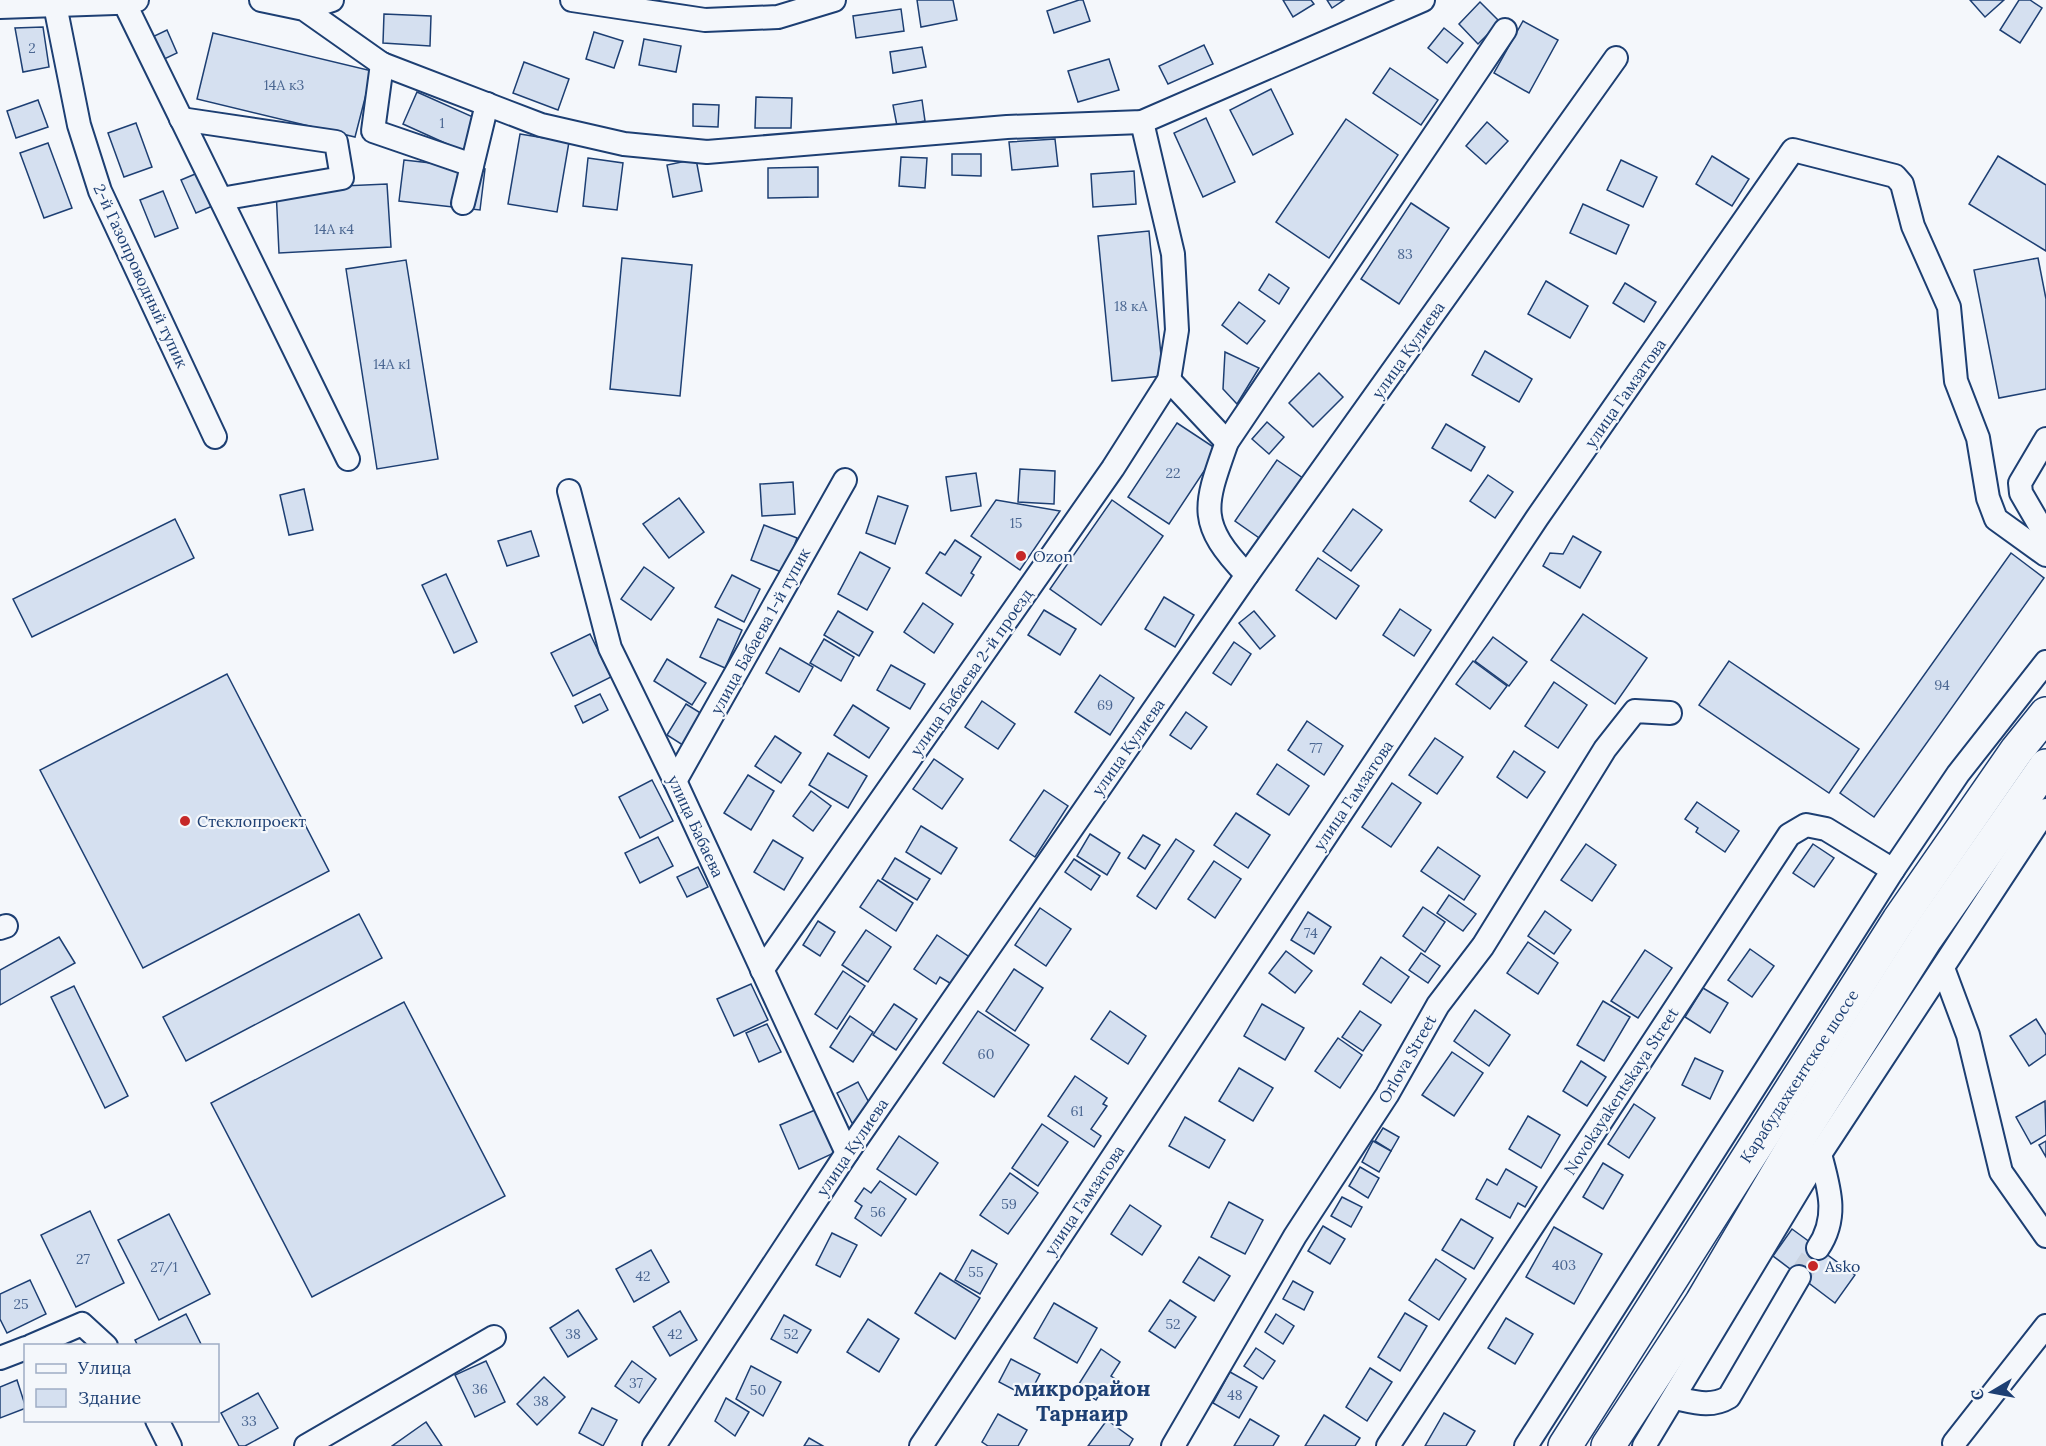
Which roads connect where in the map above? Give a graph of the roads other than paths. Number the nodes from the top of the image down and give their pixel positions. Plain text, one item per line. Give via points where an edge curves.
1 (261, 0) edge
2 (332, 0) edge
3 (572, 0) edge
4 (834, 0) edge
5 (1423, 0) edge
6 (130, 1) edge
7 (55, 5) junction
8 (0, 7) edge
9 (304, 9) junction
10 (1505, 30) dead end
11 (1616, 58) dead end
12 (382, 64) junction
13 (487, 104) junction
14 (181, 119) junction
15 (1142, 122) junction
16 (472, 165) junction
17 (220, 199) junction
18 (463, 203) dead end
19 (1169, 381) junction
20 (215, 437) dead end
21 (2046, 439) edge
22 (1227, 442) junction
23 (348, 459) dead end
24 (845, 480) dead end
25 (569, 491) dead end
26 (2046, 536) edge
27 (2046, 555) edge
28 (1247, 575) junction
29 (2046, 662) edge
30 (1670, 713) dead end
31 (2046, 714) edge
32 (2046, 766) edge
33 (675, 781) junction
34 (2046, 811) edge
35 (1893, 870) junction
36 (1943, 968) junction
37 (762, 970) junction
38 (847, 1153) junction
39 (1820, 1154) junction
40 (2046, 1236) edge
41 (1818, 1248) tunnel mouth
42 (1799, 1277) tunnel mouth
43 (2046, 1326) edge
44 (494, 1337) dead end
45 (36, 1344) edge
46 (104, 1344) edge
47 (24, 1349) edge
48 (0, 1359) edge
49 (1675, 1398) junction
50 (158, 1422) edge
51 (1954, 1443) dead end
52 (170, 1446) edge
53 (306, 1446) edge
54 (654, 1446) edge
55 (921, 1446) edge
56 (1173, 1446) edge
57 (1388, 1446) edge
58 (1526, 1446) edge
59 (1565, 1446) edge
60 (1608, 1446) edge
61 (1644, 1446) edge

1 - 9 street
2 - 9 street
3 - 4 street via 705,21 778,17
5 - 15 street
6 - 7 street
6 - 14 street
7 - 8 street
7 - 20 street, 2-й Газопроводный тупик via 79,124 100,191
9 - 12 street
10 - 22 street
11 - 28 street, улица Кулиева
12 - 13 street
12 - 16 street via 373,131
13 - 15 street via 542,125 624,144 707,152 1007,127
13 - 16 street
14 - 17 street
14 - 17 street via 336,142 342,178
15 - 19 street, улица Бабаева 2-й проезд via 1173,254 1177,330
16 - 18 street
17 - 23 street
19 - 22 street
19 - 37 street, улица Бабаева 2-й проезд via 1113,468
21 - 26 street via 2020,483 2021,493
22 - 28 street via 1211,489 1209,521 1223,549
24 - 33 street, улица Бабаева 1-й тупик
25 - 33 street, улица Бабаева via 610,648
27 - 55 street, улица Гамзатова via 1996,519 1988,498 1978,438 1956,381 1949,306 1913,226 1902,184 1895,176 1793,150 1537,518
28 - 38 street, улица Кулиева
29 - 35 street via 1958,774
30 - 56 street, Orlova Street via 1635,711 1605,748 1484,946 1438,1005 1387,1095 1295,1236
31 - 59 highway, Карабудахкентское шоссе via 1893,930
32 - 60 highway, Карабудахкентское шоссе via 1926,938 1798,1139 1702,1302
33 - 37 street, улица Бабаева
34 - 36 street
35 - 57 street, Novokayakentskaya Street via 1826,829 1806,825 1790,835
35 - 58 street
36 - 39 street
36 - 40 street via 1968,1035 2001,1172
37 - 38 street, улица Бабаева
38 - 54 street, улица Кулиева
39 - 41 street via 1832,1203 1828,1233
39 - 49 street
42 - 49 street via 1729,1397 1719,1403 1702,1404
43 - 51 street
44 - 53 street
45 - 46 street via 82,1324
47 - 48 street
49 - 61 street
50 - 52 street

